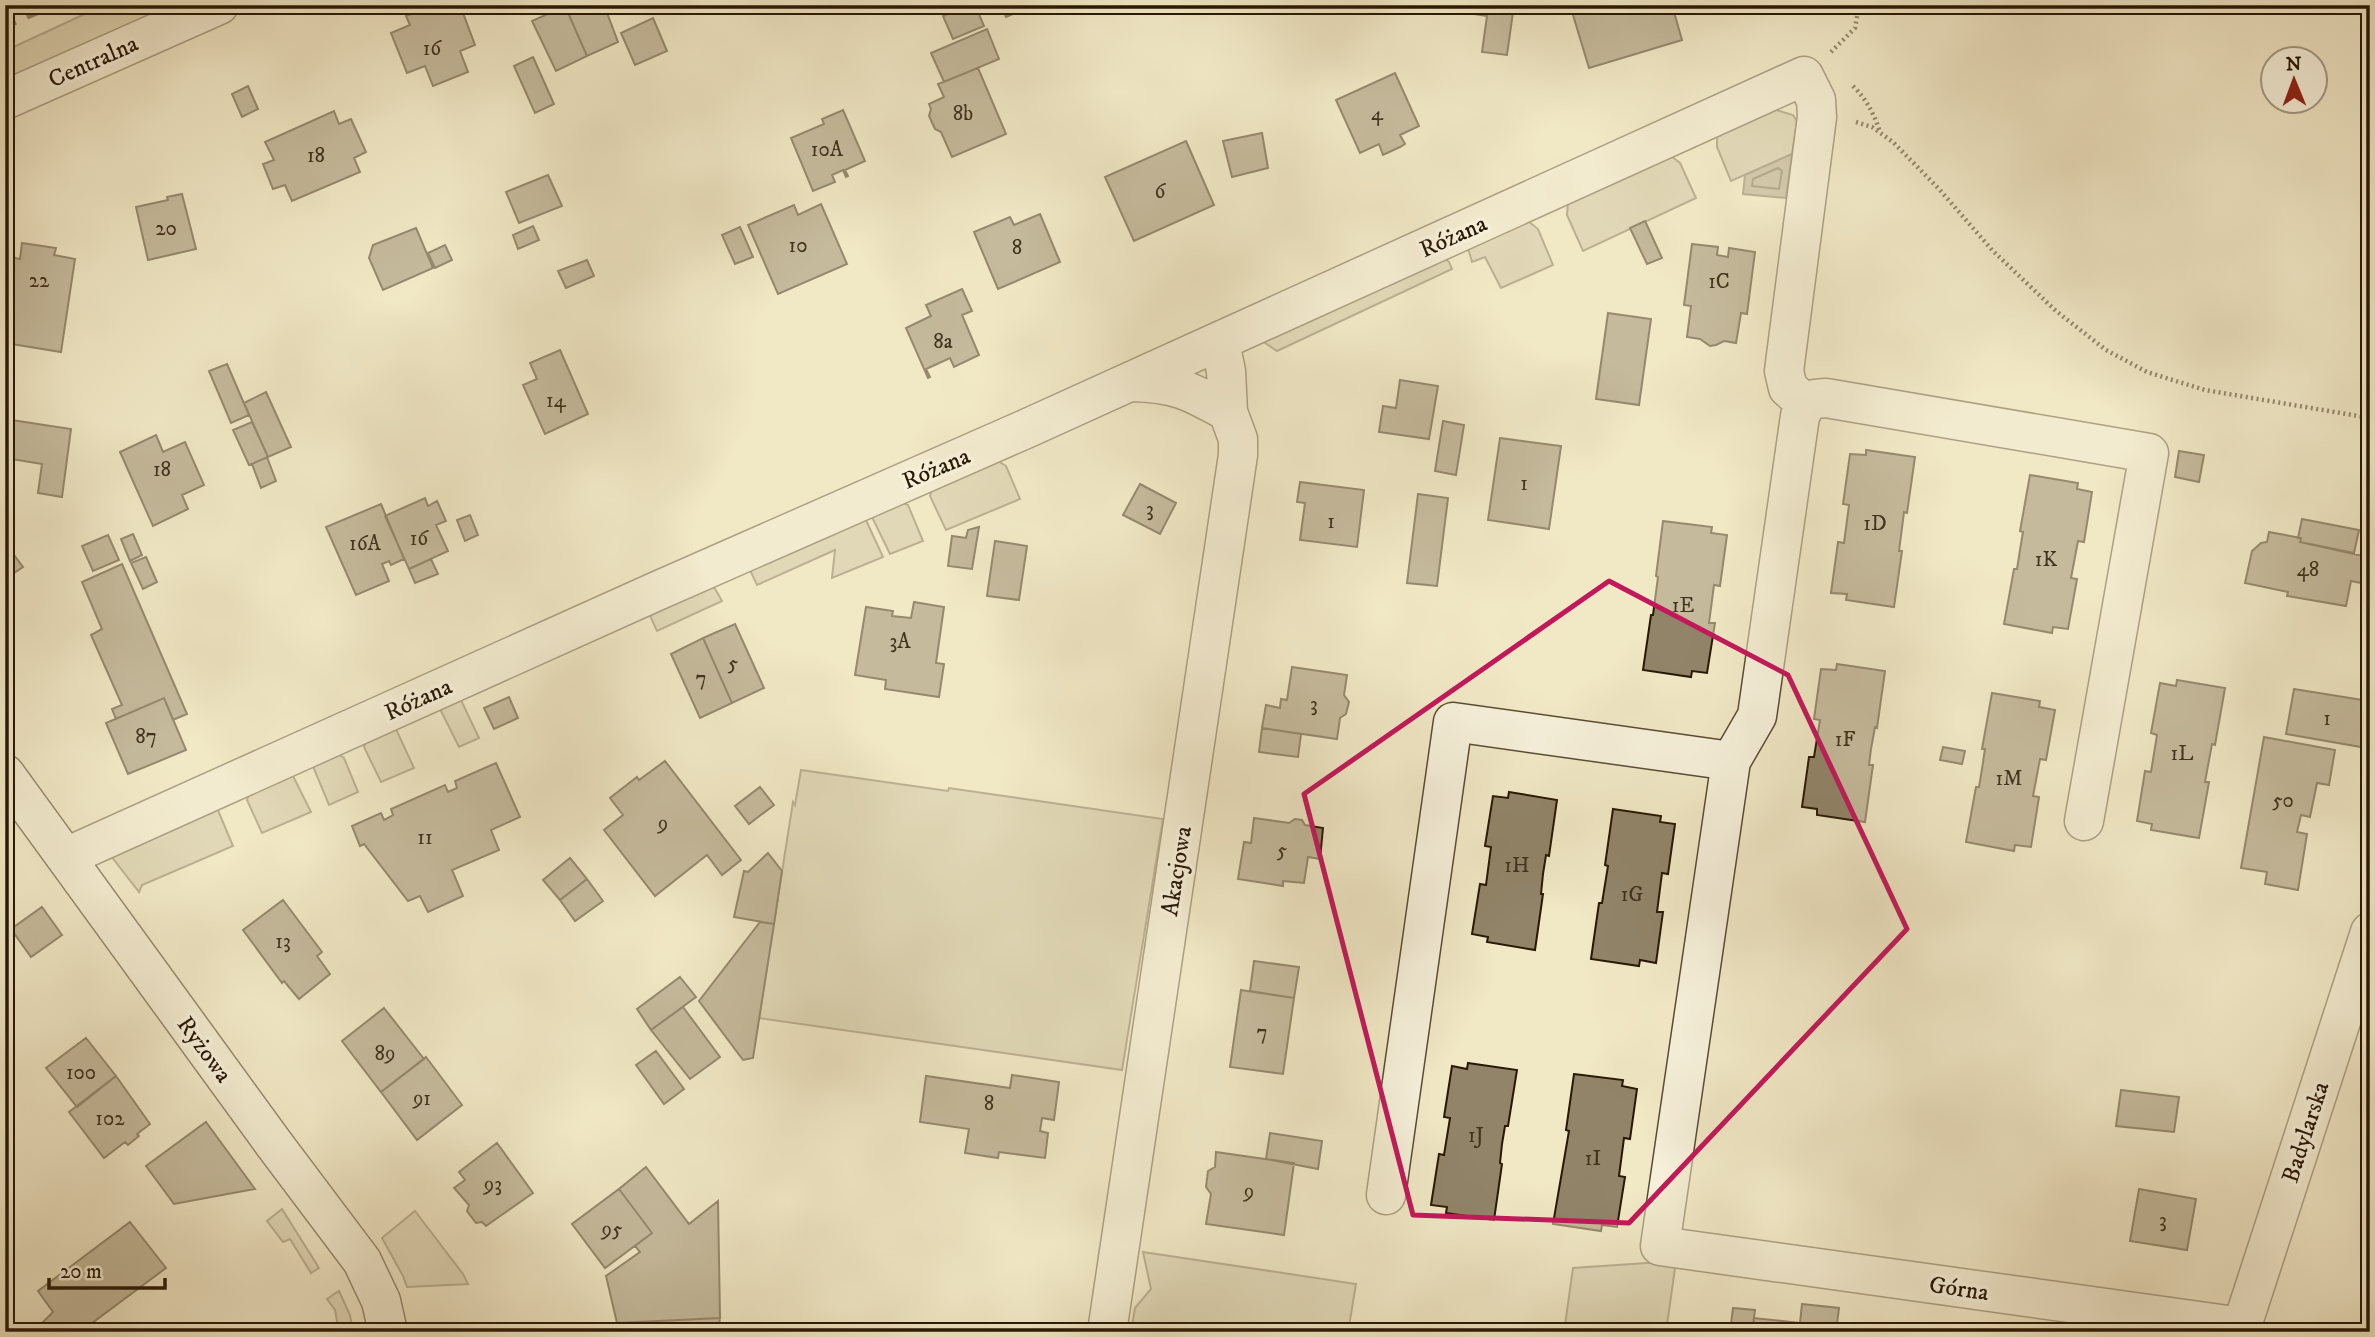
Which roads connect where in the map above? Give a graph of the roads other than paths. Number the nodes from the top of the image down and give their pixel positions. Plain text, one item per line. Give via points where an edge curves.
1 (219, 5) edge
2 (5, 100) edge
3 (1217, 343) junction
4 (1131, 382) junction
5 (1806, 404) junction
6 (1228, 412) junction
7 (1731, 761) junction
8 (5, 774) edge
9 (2084, 821) dead end
10 (66, 857) junction
11 (2370, 932) edge
12 (1385, 1195) dead end
13 (2241, 1329) edge
14 (388, 1332) edge
15 (1107, 1332) edge

1 - 2 street, Centralna
3 - 4 street, Różana
3 - 5 street, Różana via 1804,76 1816,100 1818,117 1784,372 1788,388
3 - 6 street, Akacjowa via 1226,371
4 - 6 street via 1180,387
4 - 10 street, Różana
5 - 7 street via 1800,416 1757,716
5 - 9 street via 1826,398 2149,453
6 - 15 street, Akacjowa via 1238,439 1238,456
7 - 12 street via 1453,722
7 - 13 street, Górna via 1660,1246
8 - 10 street, Ryżowa
10 - 14 street, Ryżowa via 362,1261 381,1301
11 - 13 street, Badylarska

